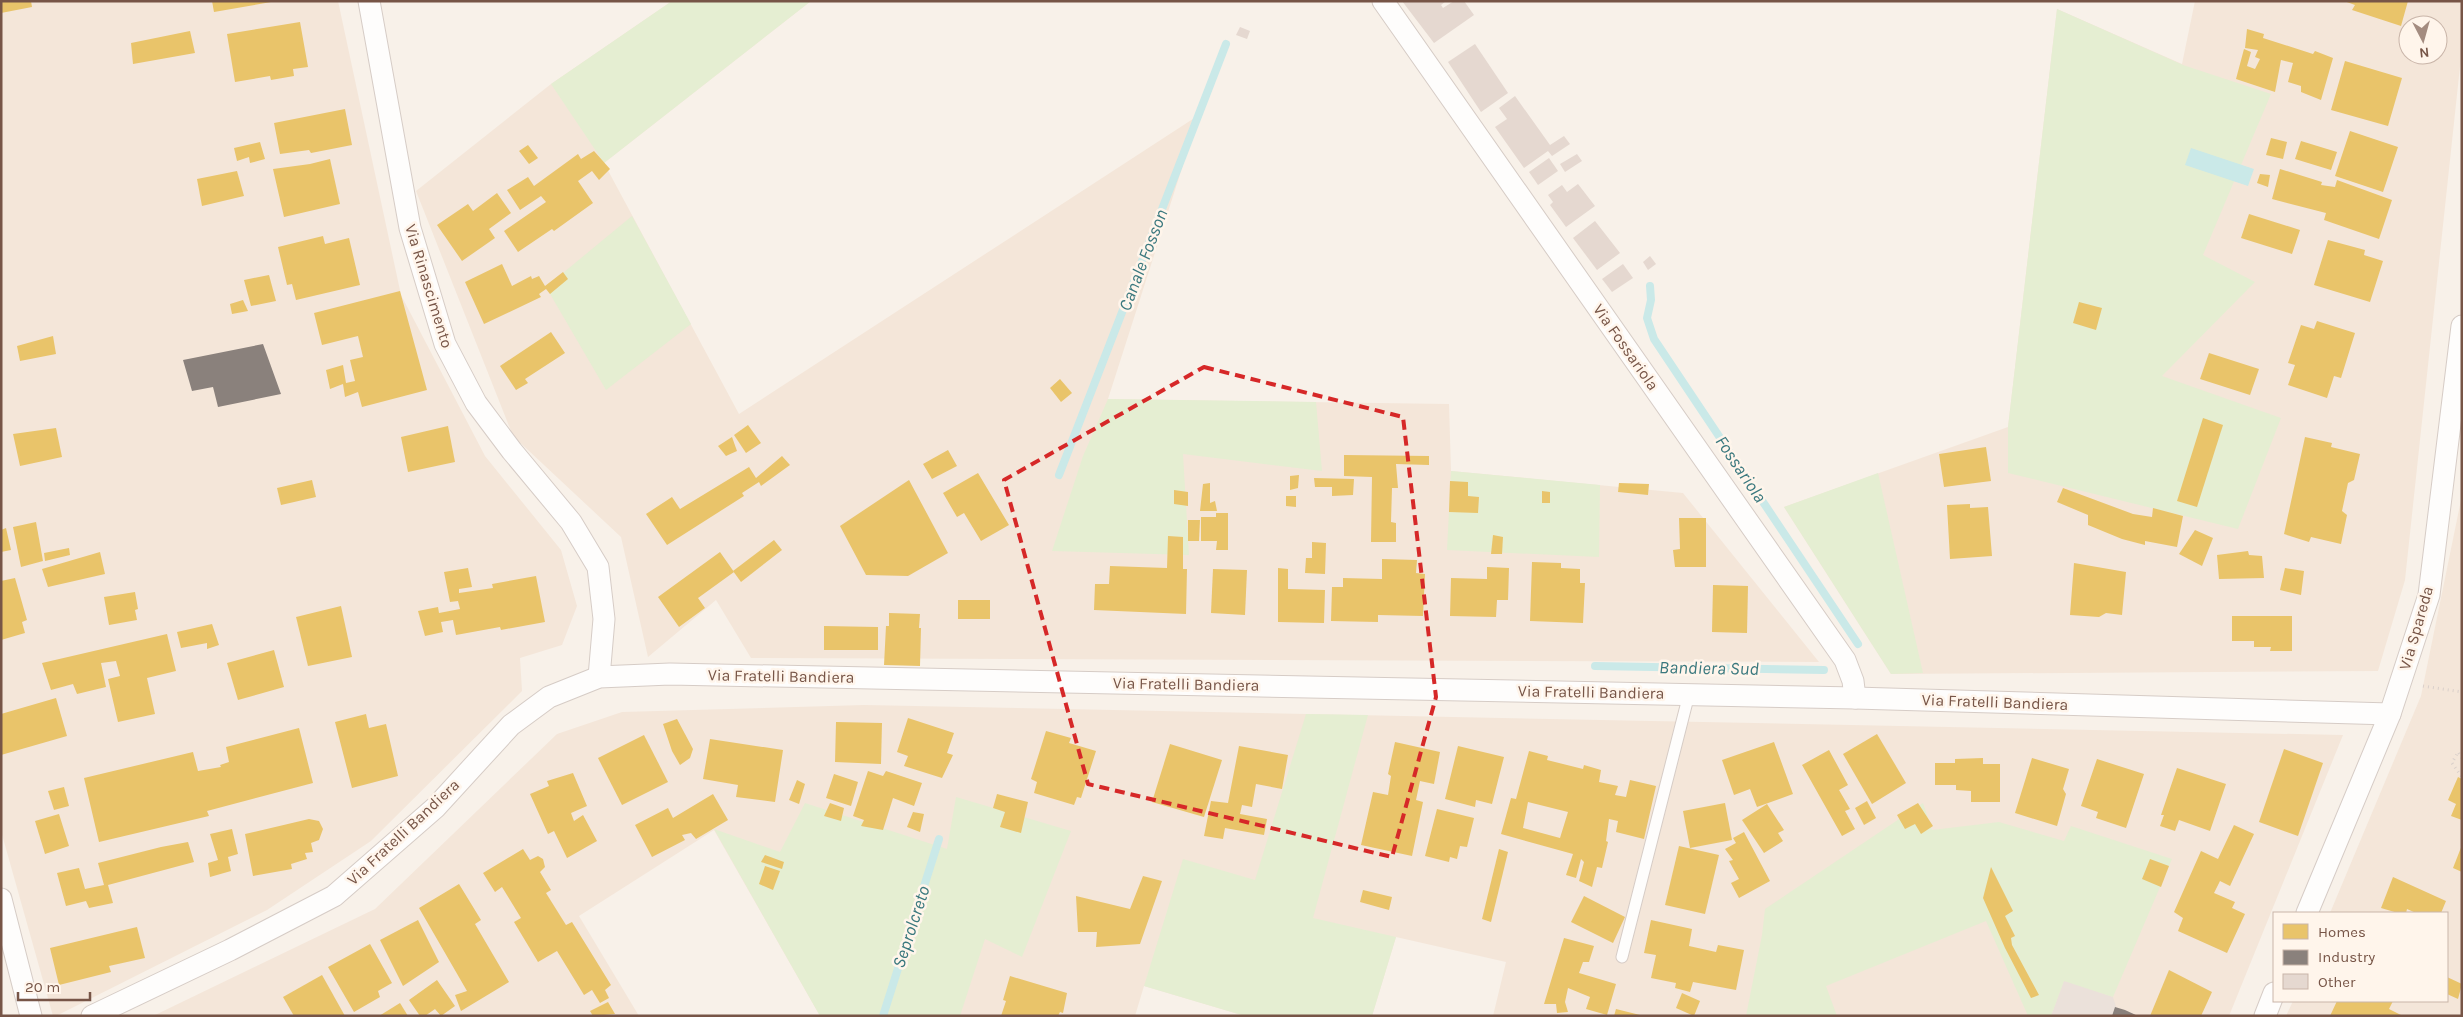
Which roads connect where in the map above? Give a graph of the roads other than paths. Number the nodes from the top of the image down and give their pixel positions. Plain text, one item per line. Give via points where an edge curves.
1 (369, 1) edge
2 (1384, 1) edge
3 (2462, 326) edge
4 (599, 677) junction
5 (1689, 694) junction
6 (1854, 698) junction
7 (2390, 714) junction
8 (1, 899) edge
9 (2307, 912) edge
10 (1622, 957) dead end
11 (2273, 996) edge
12 (31, 1016) edge
13 (92, 1016) edge
14 (2265, 1016) edge

1 - 4 street, Via Rinascimento via 410,228 445,344 476,403 512,452 572,522 598,567 604,619
2 - 6 street, Via Fossariola via 1846,660 1853,681
3 - 7 street, Via Spareda via 2428,595
4 - 5 street, Via Fratelli Bandiera via 670,674
4 - 13 street, Via Fratelli Bandiera via 549,697 511,725 436,807 334,896
5 - 6 street, Via Fratelli Bandiera
5 - 10 lane
6 - 7 street, Via Fratelli Bandiera
7 - 9 street, Via Spareda
8 - 12 street
11 - 14 street

